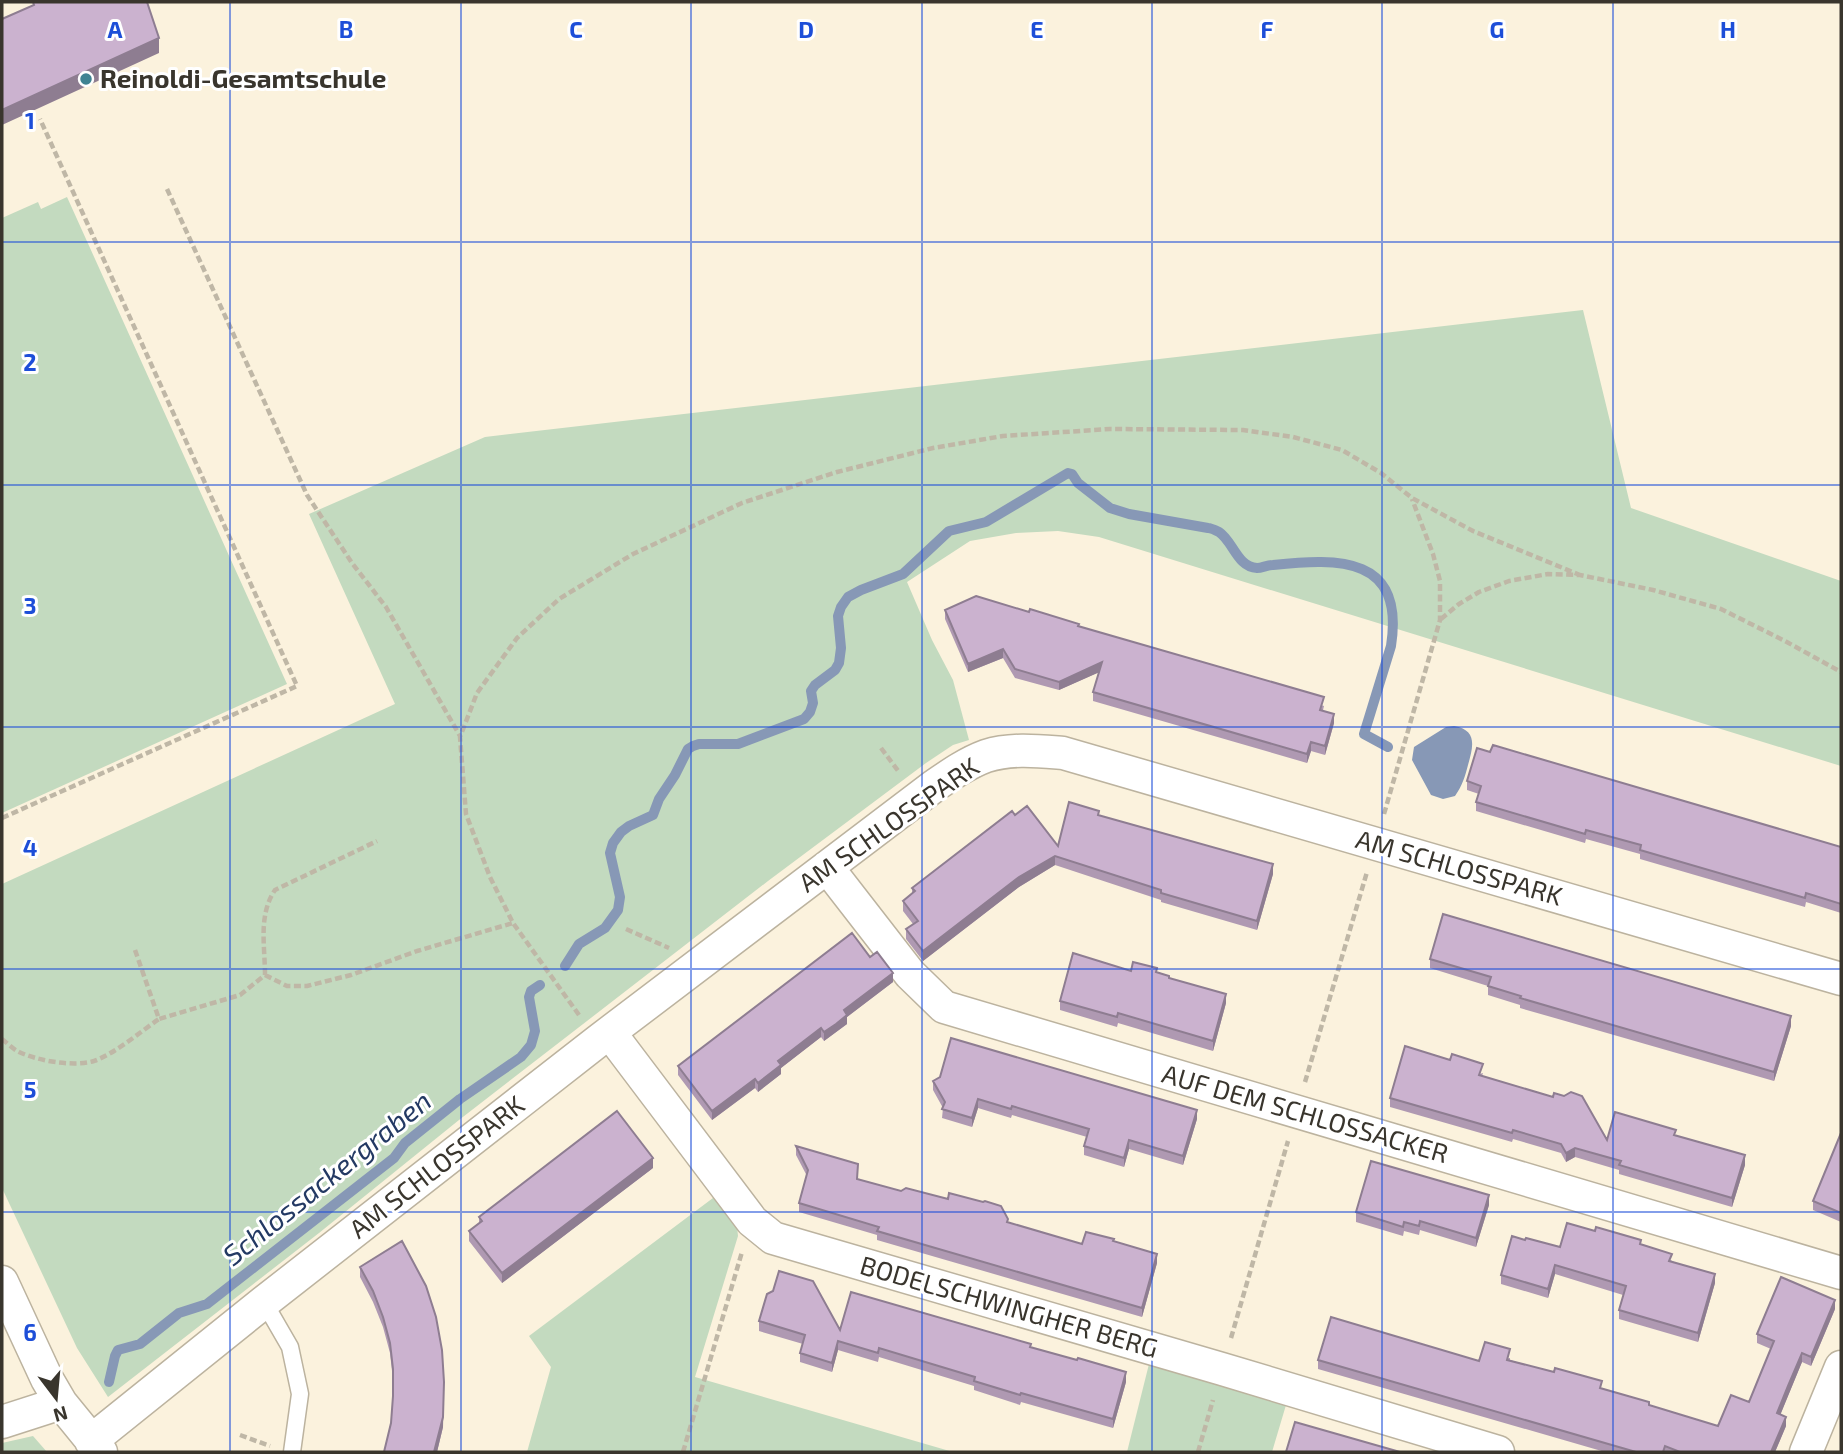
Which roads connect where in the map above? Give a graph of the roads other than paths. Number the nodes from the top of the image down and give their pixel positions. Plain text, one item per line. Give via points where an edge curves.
1 (827, 867) junction
2 (1841, 979) edge
3 (604, 1037) junction
4 (1841, 1273) edge
5 (2, 1282) edge
6 (264, 1302) junction
7 (1841, 1367) edge
8 (61, 1403) junction
9 (2, 1422) edge
10 (96, 1446) edge
11 (286, 1451) edge
12 (1498, 1452) edge
13 (1806, 1452) edge

1 - 2 street, AM SCHLOSSPARK via 961,768 1014,751 1063,753
1 - 3 street, AM SCHLOSSPARK
1 - 4 street, AUF DEM SCHLOSSACKER via 911,974 944,1007
3 - 6 street, AM SCHLOSSPARK
3 - 12 street, BODELSCHWINGHER BERG via 752,1221 773,1238
5 - 8 street
6 - 10 street, AM SCHLOSSPARK
6 - 11 lane via 290,1347 300,1394
7 - 13 street
8 - 9 street
8 - 10 street

